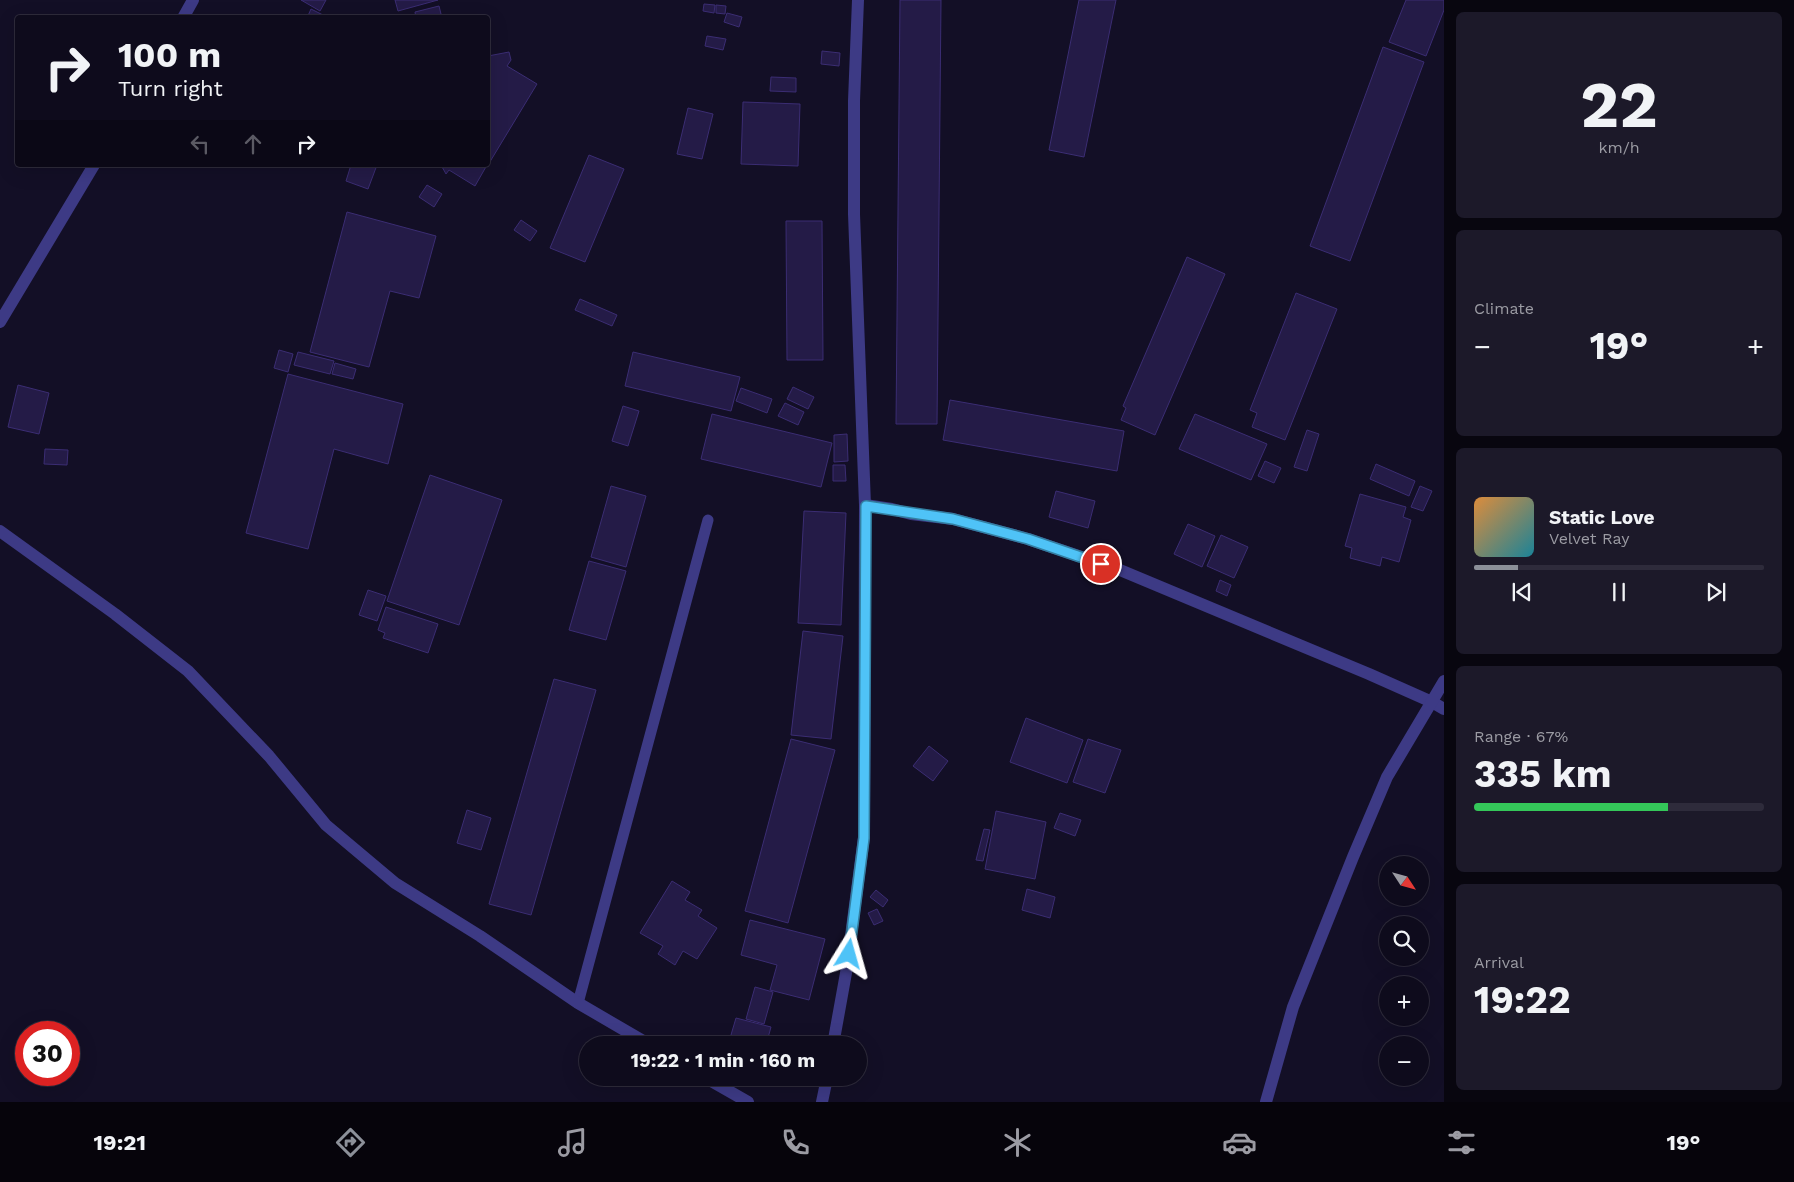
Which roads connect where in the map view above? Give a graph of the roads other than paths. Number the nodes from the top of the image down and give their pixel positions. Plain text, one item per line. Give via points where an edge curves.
1 (193, 0) edge
2 (858, 0) edge
3 (185, 15) edge
4 (93, 167) edge
5 (0, 322) edge
6 (866, 506) junction
7 (708, 520) dead end
8 (0, 531) edge
9 (1444, 681) edge
10 (1432, 702) junction
11 (1444, 709) edge
12 (578, 1004) junction
13 (634, 1036) edge
14 (835, 1036) edge
15 (720, 1086) edge
16 (825, 1086) edge
17 (748, 1102) edge
18 (822, 1102) edge
19 (1266, 1102) edge

1 - 3 street
2 - 6 street via 854,214
4 - 5 street
6 - 10 street via 953,519 1028,539 1120,570
6 - 14 street via 864,838
7 - 12 lane
8 - 12 street via 188,671 269,756 326,825 395,883 480,936
9 - 10 street
10 - 11 street
10 - 19 street via 1387,778 1354,857 1293,1008
12 - 13 street
15 - 17 street
16 - 18 street

